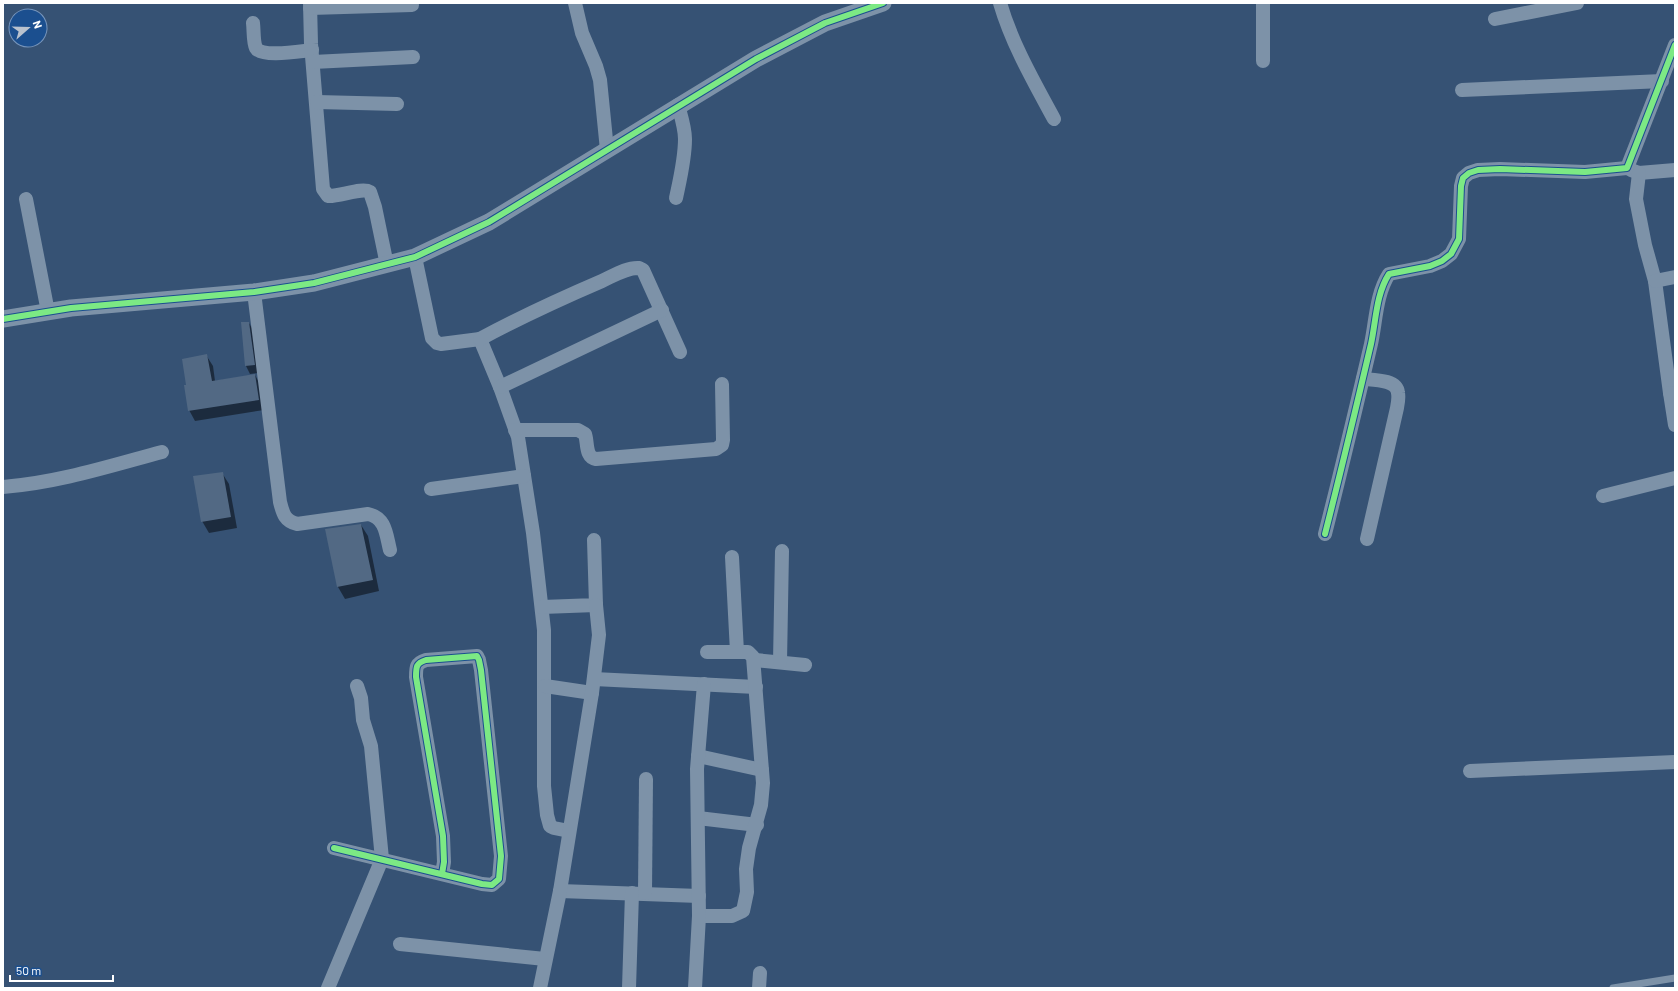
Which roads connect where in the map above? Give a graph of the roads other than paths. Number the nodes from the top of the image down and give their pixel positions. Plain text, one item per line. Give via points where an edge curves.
1 (575, 3) edge
2 (883, 3) edge
3 (1000, 3) edge
4 (1264, 3) edge
5 (1577, 3) edge
6 (310, 5) edge
7 (412, 5) dead end
8 (861, 7) edge
9 (1495, 19) dead end
10 (253, 23) dead end
11 (1675, 45) edge
12 (312, 56) junction
13 (413, 57) dead end
14 (1263, 61) dead end
15 (1662, 80) junction
16 (1462, 90) dead end
17 (316, 102) junction
18 (397, 104) dead end
19 (678, 105) junction
20 (1054, 119) dead end
21 (607, 150) junction
22 (1675, 170) edge
23 (1633, 171) junction
24 (676, 198) dead end
25 (26, 199) dead end
26 (415, 257) junction
27 (387, 265) junction
28 (1675, 277) edge
29 (1655, 281) junction
30 (254, 292) junction
31 (662, 310) junction
32 (48, 312) junction
33 (3, 319) edge
34 (480, 339) junction
35 (680, 352) dead end
36 (1363, 379) junction
37 (722, 384) dead end
38 (500, 387) junction
39 (1673, 393) edge
40 (1675, 425) edge
41 (515, 430) junction
42 (162, 452) dead end
43 (524, 476) junction
44 (1675, 478) edge
45 (3, 487) edge
46 (431, 490) dead end
47 (1603, 496) dead end
48 (1325, 534) dead end
49 (1367, 539) dead end
50 (594, 540) dead end
51 (390, 550) dead end
52 (782, 551) dead end
53 (732, 557) dead end
54 (596, 605) junction
55 (542, 607) junction
56 (707, 652) dead end
57 (737, 652) junction
58 (755, 660) junction
59 (780, 662) junction
60 (805, 665) dead end
61 (704, 684) junction
62 (357, 686) dead end
63 (545, 686) junction
64 (593, 686) junction
65 (756, 687) junction
66 (698, 756) junction
67 (1675, 762) edge
68 (762, 770) junction
69 (1470, 771) dead end
70 (646, 779) dead end
71 (698, 818) junction
72 (757, 825) junction
73 (569, 831) junction
74 (334, 848) dead end
75 (382, 860) junction
76 (442, 874) junction
77 (560, 891) junction
78 (638, 893) junction
79 (699, 896) junction
80 (699, 916) junction
81 (400, 944) dead end
82 (545, 959) junction
83 (760, 973) dead end
84 (1675, 978) edge
85 (328, 988) edge
86 (540, 988) edge
87 (629, 988) edge
88 (695, 988) edge
89 (759, 988) edge
90 (1613, 988) edge

1 - 21 street via 582,33 598,73
2 - 8 street
3 - 20 street via 1026,68
4 - 14 street
5 - 9 street
6 - 7 street
6 - 12 street
8 - 19 street via 756,59
10 - 12 street via 256,49 259,52
11 - 15 street
12 - 13 street
12 - 17 street
15 - 16 street
15 - 23 street
17 - 18 street
17 - 27 street via 322,189 328,196 362,190 370,192
19 - 21 street
19 - 24 street via 685,138
21 - 26 street via 489,222
22 - 23 street
23 - 29 street via 1645,245
23 - 36 street via 1500,169 1469,173 1463,178 1461,186 1460,239 1451,254 1430,266 1389,274 1385,280
25 - 32 street
26 - 27 street
26 - 34 street via 434,341 441,344
27 - 30 street via 314,283
28 - 29 street
29 - 39 street
30 - 32 street
30 - 51 street via 280,502 284,515 289,522 297,524 374,515 381,519
31 - 34 street via 643,270 635,268 581,290
31 - 35 street
31 - 38 street
32 - 33 street
34 - 38 street
36 - 48 street
36 - 49 street via 1391,383 1396,386 1398,392 1397,408
37 - 41 street via 723,440 722,445 716,450 596,459 589,455 585,434 578,430
38 - 41 street
39 - 40 street
41 - 43 street
42 - 45 street via 32,485
43 - 46 street
43 - 55 street
44 - 47 street
50 - 54 street
52 - 59 street
53 - 57 street
54 - 55 street
54 - 64 street via 599,635
55 - 63 street
56 - 57 street
57 - 58 street via 748,652
58 - 59 street
58 - 65 street
59 - 60 street
61 - 64 street
61 - 65 street
61 - 66 street
62 - 75 street via 371,746
63 - 64 street
63 - 73 street via 544,786 548,822 554,828
64 - 73 street
65 - 68 street
66 - 68 street
66 - 71 street
67 - 69 street
68 - 72 street via 762,805
70 - 78 street
71 - 72 street
71 - 79 street
72 - 80 street via 749,848 746,869 747,892 743,911 732,916
73 - 77 street
74 - 75 street
75 - 76 street
75 - 85 street
76 - 76 street via 443,836 416,667 426,660 473,655 477,656 481,670 501,856 499,880 492,885
77 - 78 street
77 - 82 street
78 - 79 street
78 - 87 street
79 - 80 street
80 - 88 street
81 - 82 street
82 - 86 street
83 - 89 street
84 - 90 lane

